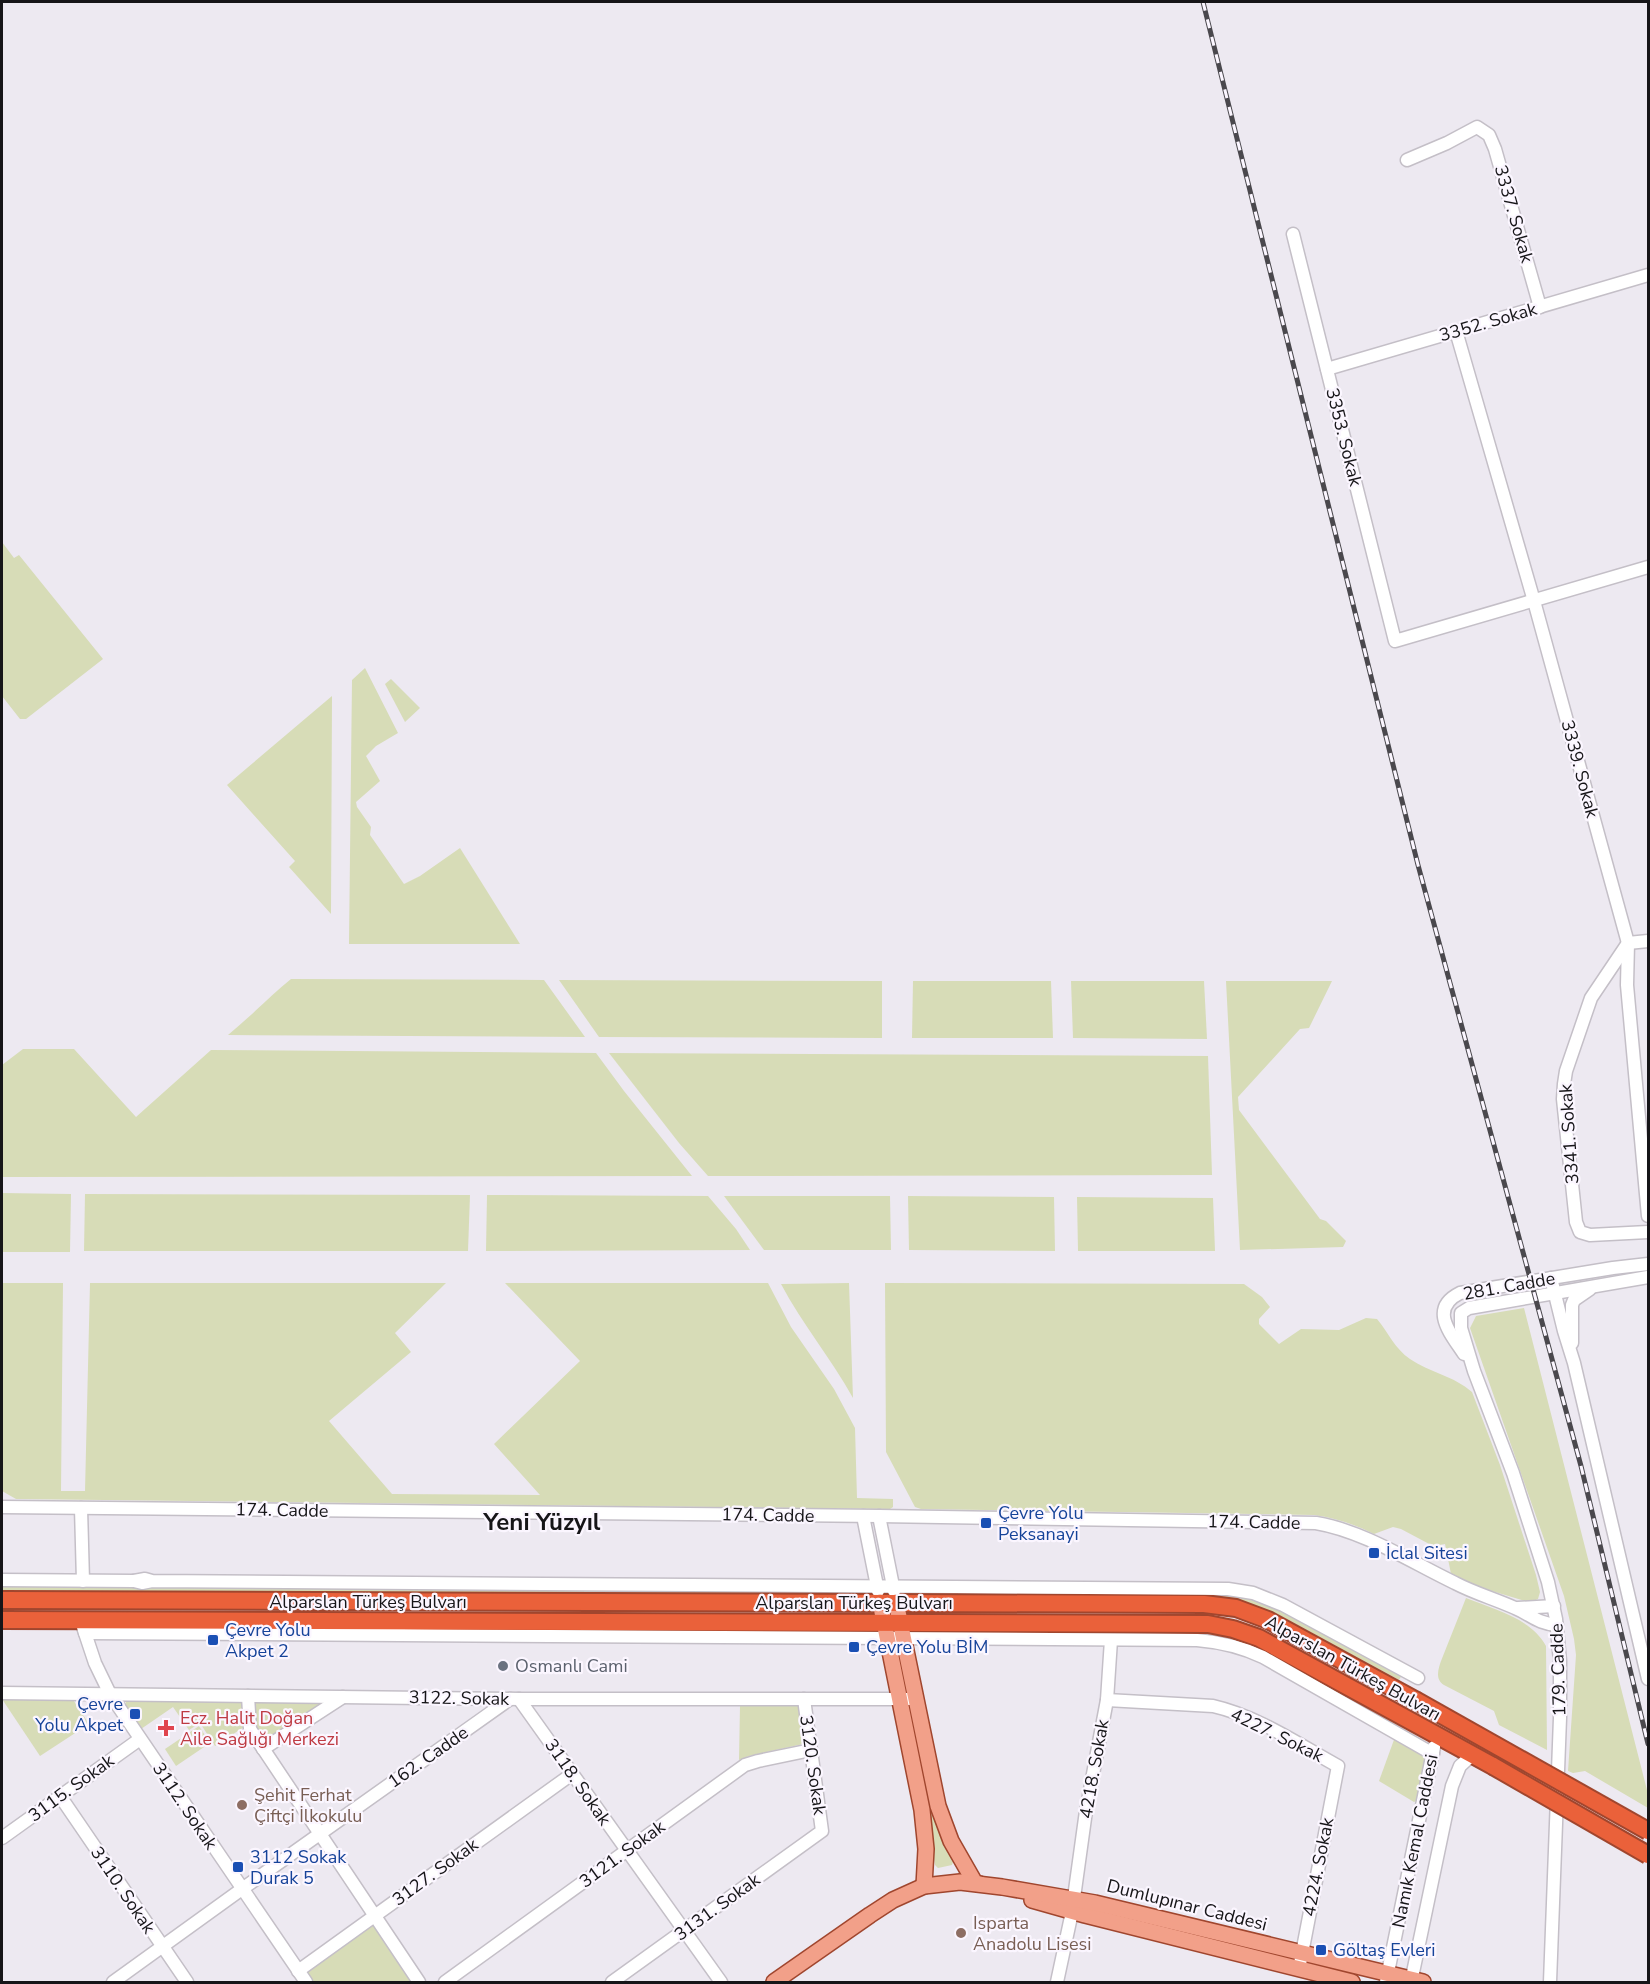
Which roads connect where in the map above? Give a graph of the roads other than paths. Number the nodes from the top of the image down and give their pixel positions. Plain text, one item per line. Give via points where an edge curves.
1 (1407, 160) dead end
2 (1293, 234) dead end
3 (1648, 275) edge
4 (1540, 307) junction
5 (1456, 331) junction
6 (1327, 369) junction
7 (1648, 567) edge
8 (1534, 601) junction
9 (1648, 942) edge
10 (1628, 943) junction
11 (1648, 1216) edge
12 (1648, 1232) edge
13 (1648, 1264) edge
14 (1648, 1277) edge
15 (1551, 1278) junction
16 (1597, 1285) junction
17 (1555, 1293) junction
18 (1574, 1363) junction
19 (1474, 1371) junction
20 (4, 1506) edge
21 (81, 1508) junction
22 (863, 1516) junction
23 (879, 1516) junction
24 (2, 1580) edge
25 (83, 1581) junction
26 (892, 1585) junction
27 (876, 1586) junction
28 (2, 1600) edge
29 (888, 1602) junction
30 (1554, 1606) junction
31 (1516, 1608) junction
32 (2, 1620) edge
33 (1557, 1625) junction
34 (83, 1627) junction
35 (894, 1630) junction
36 (1111, 1640) junction
37 (1418, 1678) dead end
38 (1648, 1679) edge
39 (2, 1693) edge
40 (110, 1694) junction
41 (248, 1696) junction
42 (343, 1697) junction
43 (514, 1699) junction
44 (804, 1699) junction
45 (900, 1699) junction
46 (916, 1699) junction
47 (1107, 1700) junction
48 (1434, 1734) junction
49 (140, 1739) junction
50 (264, 1749) junction
51 (811, 1750) junction
52 (1433, 1754) junction
53 (1472, 1755) junction
54 (1338, 1766) joint
55 (572, 1774) junction
56 (60, 1796) junction
57 (822, 1831) joint
58 (1648, 1831) edge
59 (319, 1834) junction
60 (2, 1838) edge
61 (627, 1851) junction
62 (1648, 1855) edge
63 (975, 1883) junction
64 (924, 1886) junction
65 (242, 1888) junction
66 (1072, 1905) junction
67 (374, 1916) junction
68 (684, 1931) junction
69 (162, 1947) junction
70 (1302, 1953) junction
71 (1299, 1969) junction
72 (298, 1971) junction
73 (1387, 1978) edge
74 (1415, 1982) edge
75 (113, 1983) edge
76 (187, 1983) edge
77 (306, 1983) edge
78 (419, 1983) edge
79 (445, 1983) edge
80 (612, 1983) edge
81 (721, 1983) edge
82 (774, 1983) edge
83 (1057, 1983) edge
84 (1352, 1983) edge
85 (1550, 1983) edge

1 - 4 street, 3337. Sokak via 1477,127 1489,135
2 - 6 street, 3353. Sokak
3 - 4 street, 3352. Sokak
4 - 5 street, 3352. Sokak
5 - 6 street, 3352. Sokak
5 - 8 street, 3339. Sokak
6 - 8 street, 3353. Sokak via 1395,641
7 - 8 street
8 - 10 street, 3339. Sokak
9 - 10 street
10 - 11 street, 3339. Sokak via 1627,985
10 - 12 street, 3341. Sokak via 1591,998 1573,1050 1563,1099 1580,1232
13 - 15 street, 281. Cadde
14 - 16 street, 281. Cadde
15 - 17 street
15 - 19 street, 281. Cadde via 1464,1291 1448,1301 1444,1319
16 - 17 street, 281. Cadde
16 - 18 street via 1572,1305
17 - 18 street
17 - 19 street, 281. Cadde via 1463,1311 1460,1323
18 - 38 street
19 - 30 street, 179. Cadde via 1513,1473
20 - 21 street, 174. Cadde
21 - 22 street, 174. Cadde
21 - 25 street
22 - 23 street, 174. Cadde
22 - 27 street
23 - 26 street
23 - 31 street, 174. Cadde via 1316,1523 1361,1537 1464,1588
24 - 25 street
25 - 27 street
26 - 27 street
26 - 29 street
26 - 37 street via 1239,1590 1283,1605
27 - 29 street
28 - 29 highway, Alparslan Türkeş Bulvarı
29 - 35 main road
29 - 58 highway, Alparslan Türkeş Bulvarı, bridge via 1190,1604 1236,1608 1277,1624
30 - 31 street
30 - 33 street, 179. Cadde
31 - 33 street, 174. Cadde via 1540,1622
32 - 34 highway, Alparslan Türkeş Bulvarı
33 - 85 street, 179. Cadde via 1560,1718
34 - 35 highway, Alparslan Türkeş Bulvarı
34 - 40 street, 3112. Sokak via 94,1663
35 - 36 street
35 - 45 main road
35 - 46 main road
35 - 48 highway, Alparslan Türkeş Bulvarı via 1191,1623 1233,1629 1259,1638
36 - 47 street, 4218. Sokak
36 - 52 street via 1197,1640 1249,1650
39 - 40 street, 3122. Sokak
40 - 41 street, 3122. Sokak
40 - 49 street, 3112. Sokak
41 - 42 street, 3122. Sokak
41 - 50 street via 250,1729
42 - 43 street, 3122. Sokak
42 - 50 street
43 - 44 street, 3122. Sokak
43 - 55 street, 3118. Sokak
43 - 59 street, 162. Cadde
44 - 45 street, 3122. Sokak
44 - 51 street, 3120. Sokak
45 - 46 street, 3122. Sokak
45 - 64 main road via 922,1810
46 - 63 main road via 942,1820
47 - 54 street, 4227. Sokak via 1229,1710
47 - 66 street, 4218. Sokak
48 - 52 street, Namık Kemal Caddesi
48 - 53 highway, Alparslan Türkeş Bulvarı
49 - 56 street, 3115. Sokak
49 - 65 street, 3112. Sokak
50 - 59 street
51 - 57 street, 3120. Sokak
51 - 61 street, 3121. Sokak via 745,1765
52 - 73 street, Namık Kemal Caddesi
53 - 62 highway, Alparslan Türkeş Bulvarı, bridge
53 - 74 street, Namık Kemal Caddesi via 1460,1766 1452,1786
54 - 70 street, 4224. Sokak
55 - 61 street, 3118. Sokak
55 - 67 street, 3127. Sokak
56 - 60 street, 3115. Sokak
56 - 69 street, 3110. Sokak
57 - 68 street, 3131. Sokak
59 - 65 street, 162. Cadde
59 - 67 street
61 - 68 street, 3118. Sokak
61 - 79 street, 3121. Sokak
63 - 64 main road, Dumlupınar Caddesi
63 - 66 main road, Dumlupınar Caddesi
64 - 82 main road, Dumlupınar Caddesi via 870,1914
65 - 69 street, 162. Cadde
65 - 72 street, 3112. Sokak
66 - 70 main road, Dumlupınar Caddesi
66 - 71 main road, Dumlupınar Caddesi
66 - 83 street, 4218. Sokak
67 - 72 street, 3127. Sokak
67 - 78 street
68 - 80 street, 3131. Sokak
68 - 81 street, 3118. Sokak
69 - 75 street, 162. Cadde
69 - 76 street, 3110. Sokak
70 - 71 street, 4224. Sokak
70 - 73 main road, Dumlupınar Caddesi
71 - 84 main road, Dumlupınar Caddesi
72 - 77 street, 3112. Sokak
73 - 74 main road, Dumlupınar Caddesi

